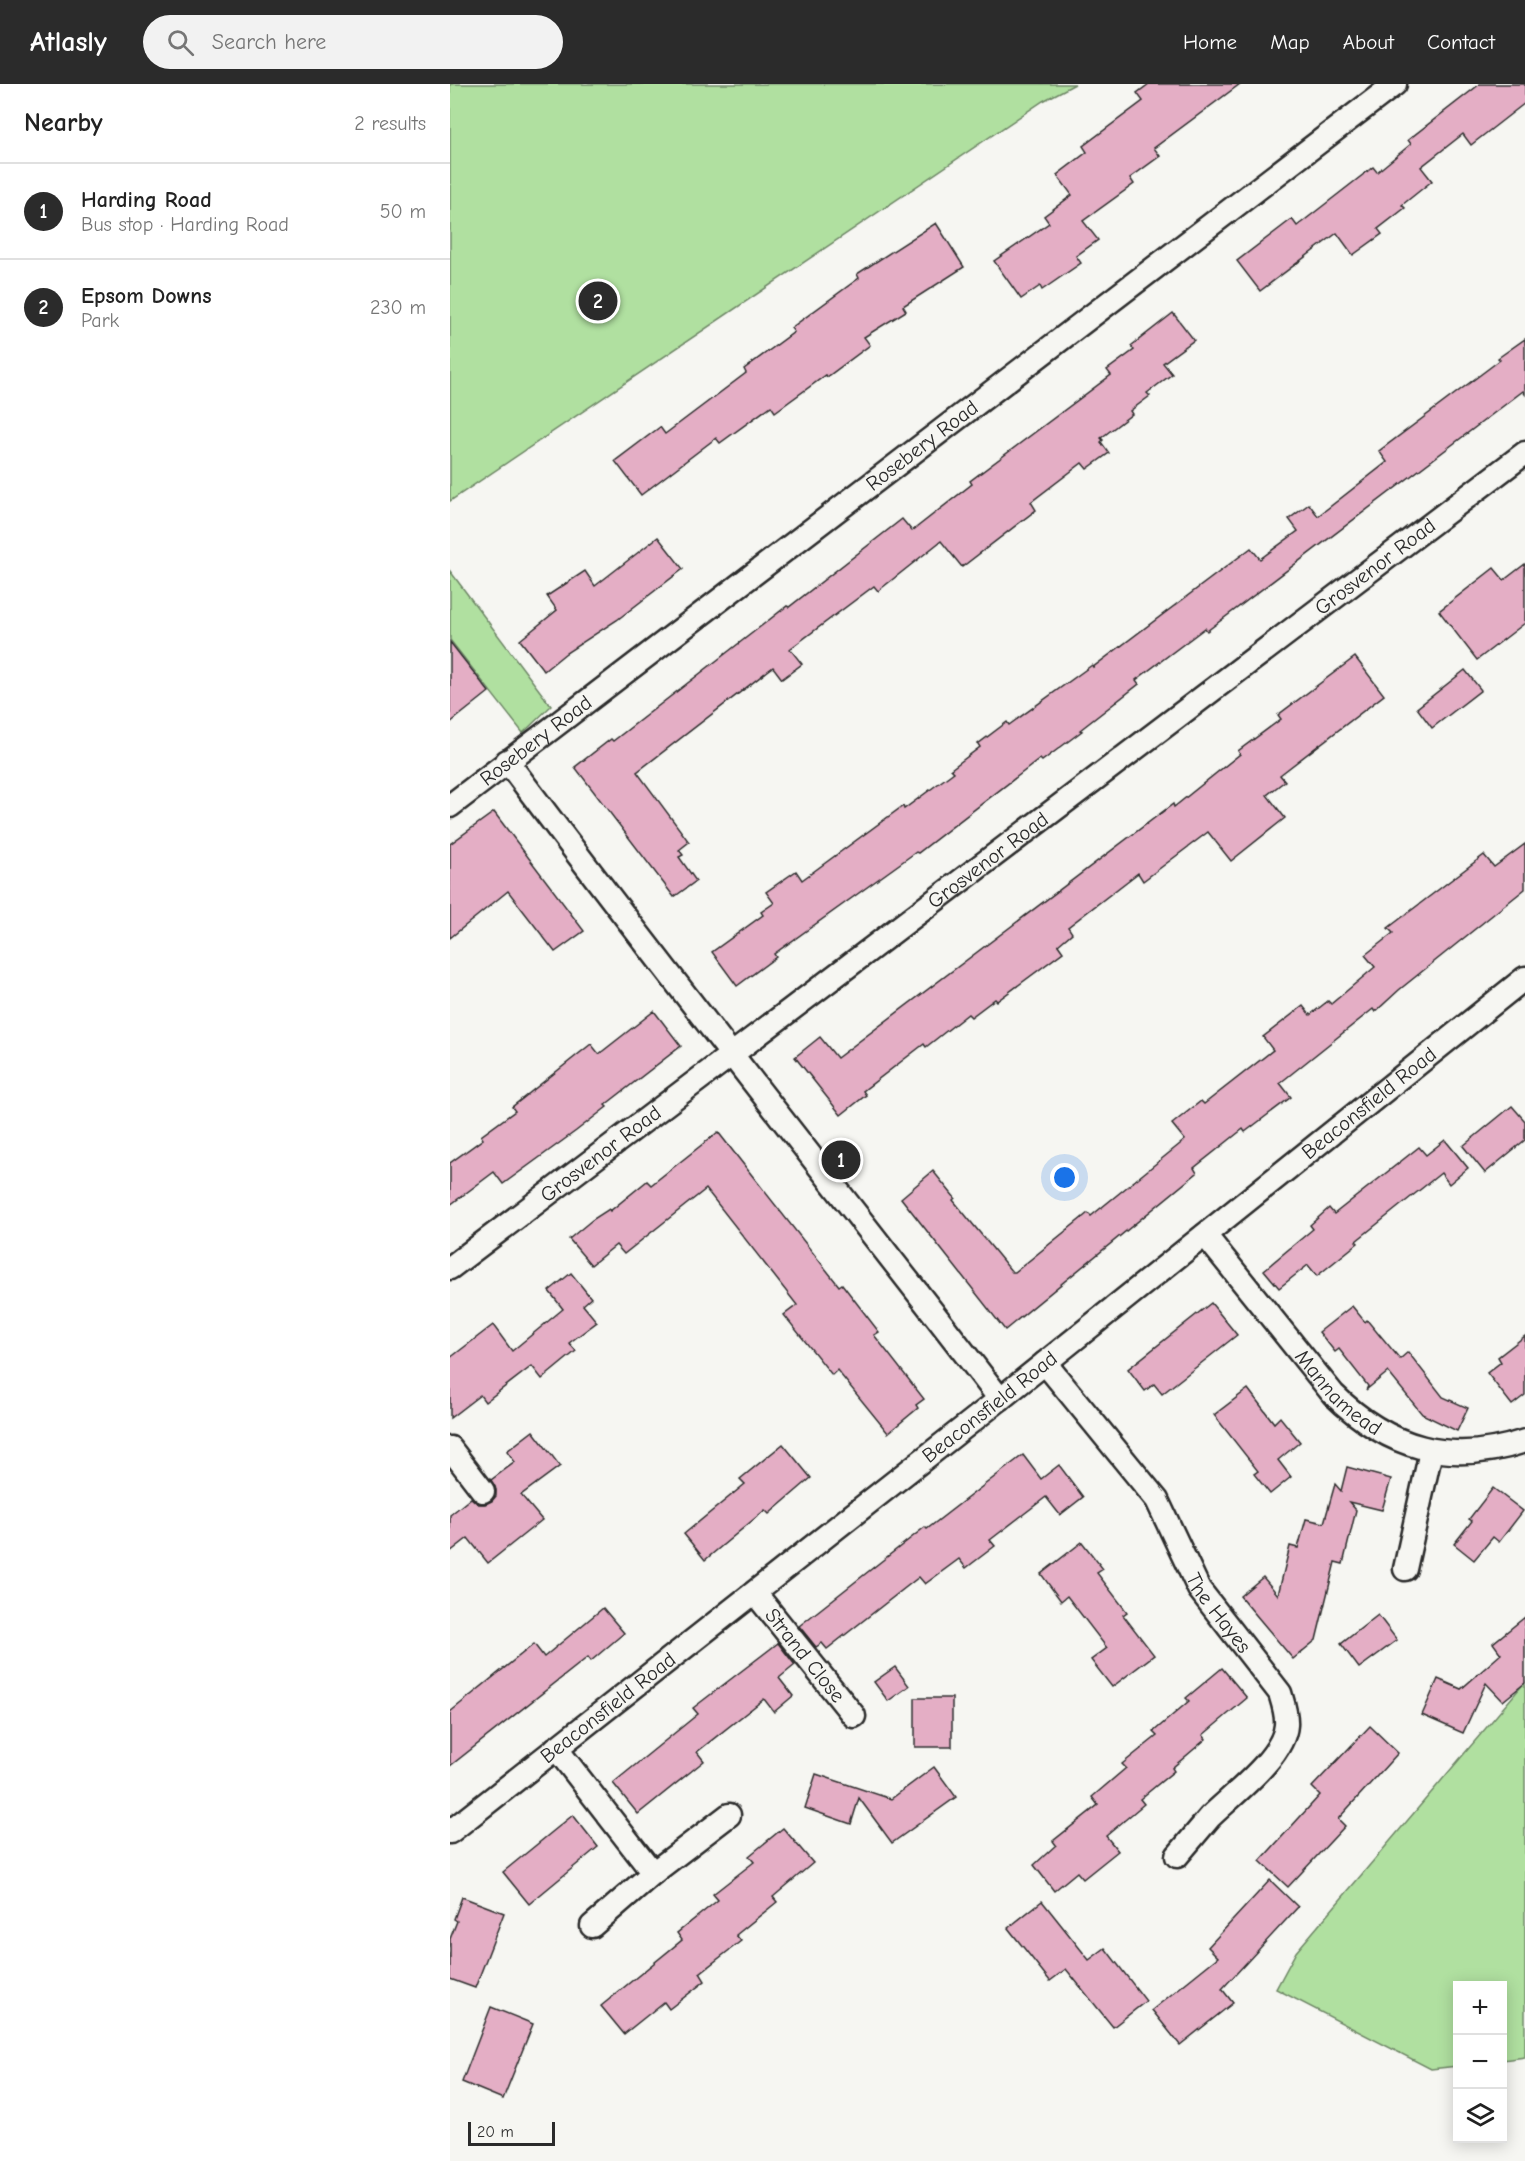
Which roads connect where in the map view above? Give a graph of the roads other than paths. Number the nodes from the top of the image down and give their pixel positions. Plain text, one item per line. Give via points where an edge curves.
1 (1395, 84) edge
2 (1525, 453) edge
3 (507, 762) junction
4 (450, 806) edge
5 (1525, 978) edge
6 (731, 1054) junction
7 (1204, 1235) junction
8 (450, 1268) edge
9 (1045, 1363) junction
10 (1000, 1399) junction
11 (1525, 1441) edge
12 (450, 1449) edge
13 (1431, 1450) junction
14 (483, 1491) dead end
15 (1405, 1569) dead end
16 (755, 1593) junction
17 (854, 1716) dead end
18 (556, 1748) junction
19 (729, 1815) dead end
20 (450, 1832) edge
21 (1177, 1856) dead end
22 (654, 1873) junction
23 (592, 1926) dead end

1 - 3 street, Rosebery Road
2 - 6 street, Grosvenor Road
3 - 4 street, Rosebery Road
3 - 6 street
5 - 7 street, Beaconsfield Road
6 - 8 street, Grosvenor Road
6 - 10 street
7 - 9 street, Beaconsfield Road
7 - 13 street, Mannamead via 1352,1413 1381,1432
9 - 10 street, Beaconsfield Road
9 - 21 street, The Hayes via 1157,1500 1199,1589 1280,1693 1285,1709 1286,1727 1261,1770
10 - 16 street, Beaconsfield Road
11 - 13 street, Mannamead via 1466,1453
12 - 14 street
13 - 15 street
16 - 17 street, Strand Close
16 - 18 street, Beaconsfield Road
18 - 20 street, Beaconsfield Road
18 - 22 street
19 - 22 street
22 - 23 street

